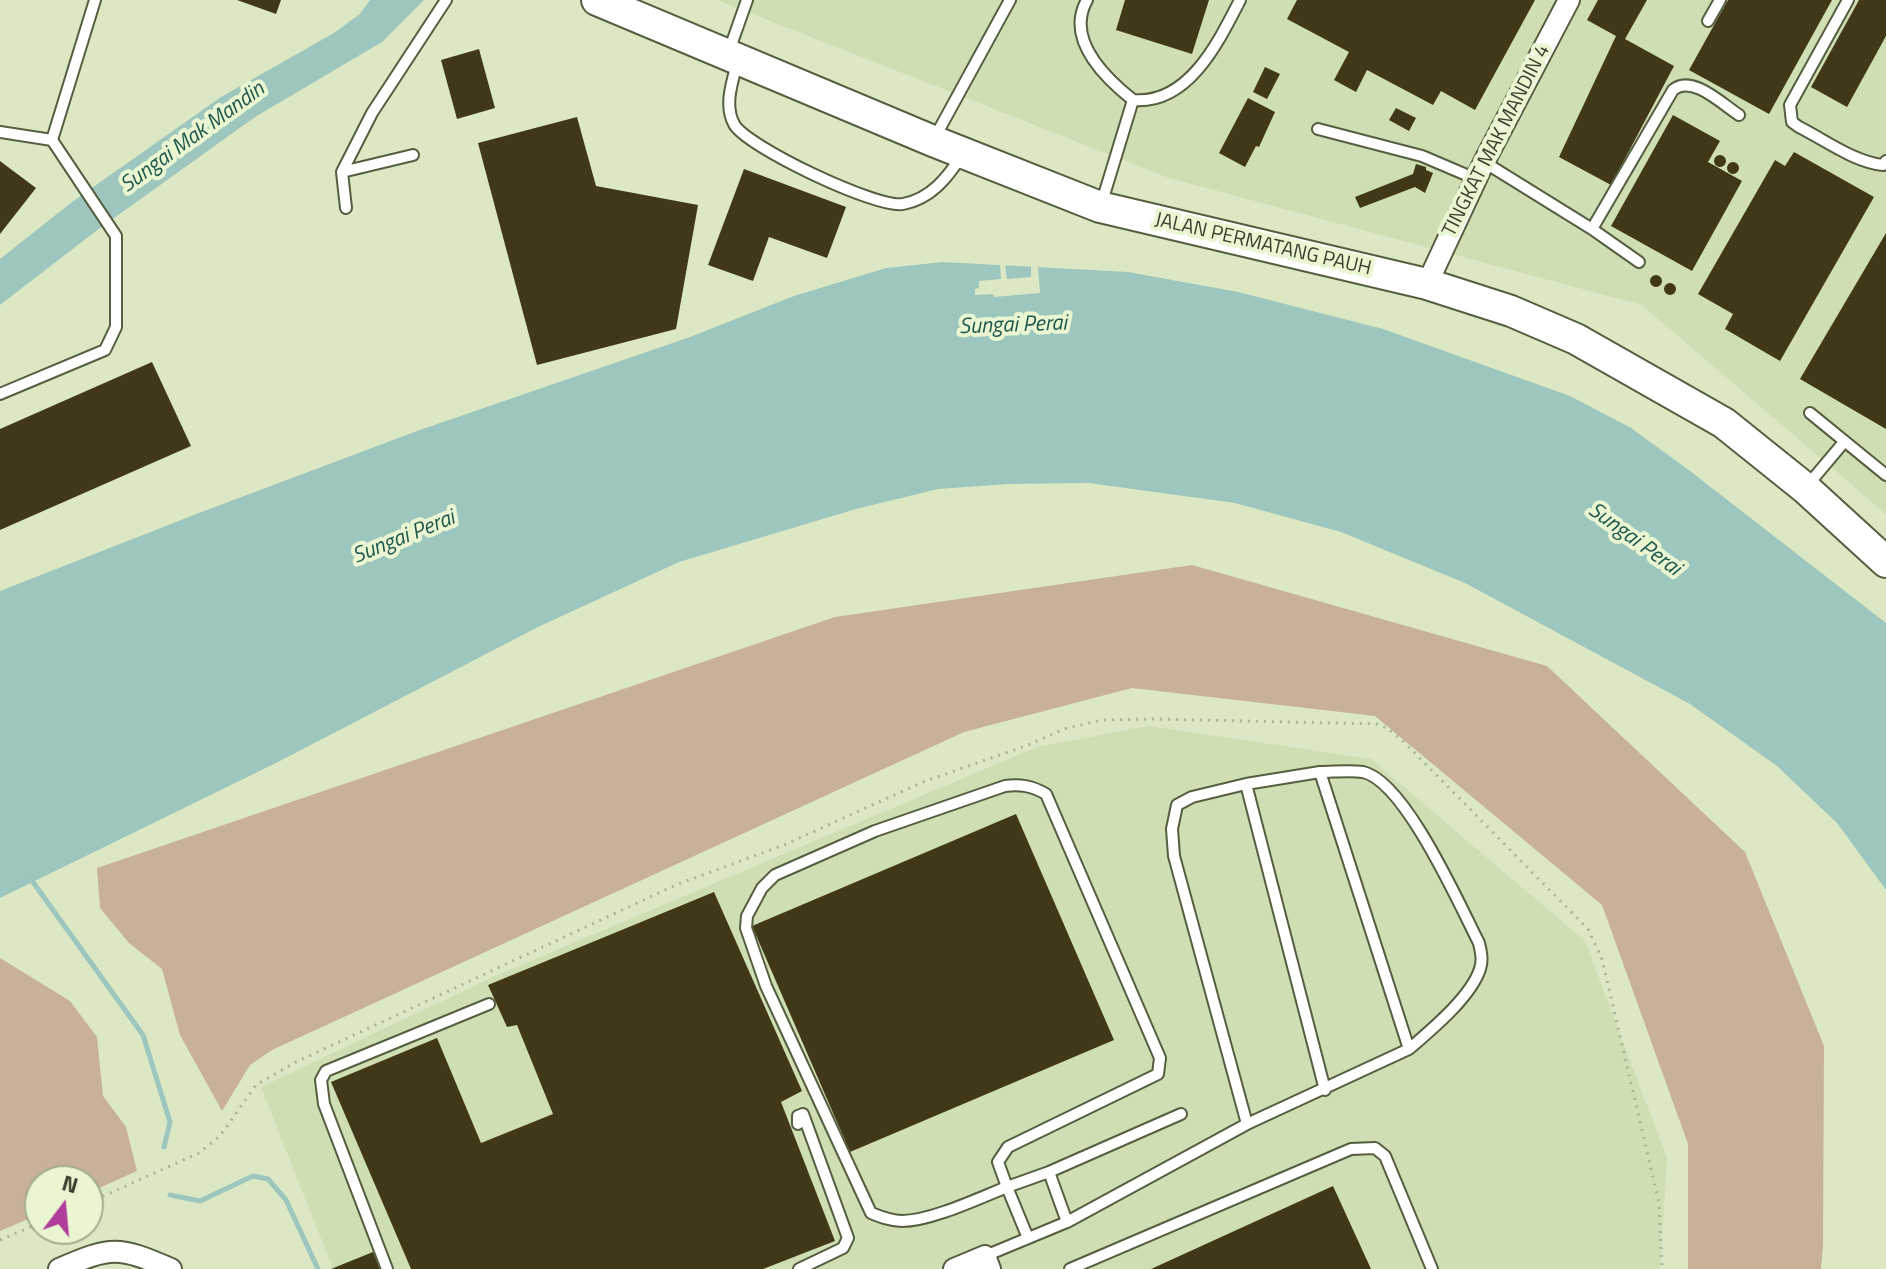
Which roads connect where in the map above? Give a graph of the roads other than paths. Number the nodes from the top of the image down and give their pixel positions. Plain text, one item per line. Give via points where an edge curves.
1 (95, 0) edge
2 (446, 0) edge
3 (597, 0) edge
4 (747, 0) edge
5 (1010, 0) edge
6 (1087, 0) edge
7 (1240, 0) edge
8 (1569, 0) edge
9 (1720, 0) edge
10 (1848, 0) edge
11 (1708, 21) dead end
12 (733, 56) junction
13 (1133, 100) junction
14 (1739, 115) dead end
15 (1318, 129) dead end
16 (0, 132) edge
17 (52, 140) junction
18 (933, 141) junction
19 (964, 153) junction
20 (413, 155) dead end
21 (1886, 161) edge
22 (1480, 171) junction
23 (342, 172) junction
24 (1100, 207) junction
25 (346, 208) dead end
26 (1592, 229) junction
27 (1639, 262) dead end
28 (1427, 284) junction
29 (0, 394) edge
30 (1810, 413) dead end
31 (1844, 442) junction
32 (1886, 475) edge
33 (1805, 488) junction
34 (1886, 562) edge
35 (1320, 772) junction
36 (1246, 784) junction
37 (489, 1004) dead end
38 (1409, 1049) junction
39 (1325, 1090) junction
40 (1181, 1114) dead end
41 (798, 1124) dead end
42 (1247, 1124) junction
43 (1049, 1172) junction
44 (1007, 1187) junction
45 (1067, 1222) junction
46 (1028, 1238) junction
47 (988, 1263) edge
48 (59, 1269) edge
49 (171, 1269) edge
50 (387, 1269) edge
51 (799, 1269) edge
52 (954, 1269) edge
53 (1070, 1269) edge
54 (1432, 1269) edge

1 - 17 lane
2 - 23 lane via 372,113
3 - 12 main road, JALAN PERMATANG PAUH
4 - 12 lane
5 - 18 lane
6 - 13 lane via 1081,15 1082,39 1104,77
7 - 13 lane via 1183,85 1166,96
8 - 22 street, TINGKAT MAK MANDIN 4
9 - 11 lane
10 - 21 lane via 1795,93 1790,114 1799,127 1857,158 1883,165
12 - 18 main road, JALAN PERMATANG PAUH
12 - 19 lane via 729,104 735,128 858,194 903,204 940,186
13 - 24 lane
14 - 26 lane via 1691,84 1680,84
15 - 22 lane
16 - 17 lane
17 - 29 lane via 116,236 116,327 105,350
18 - 19 main road, JALAN PERMATANG PAUH
19 - 24 main road, JALAN PERMATANG PAUH
20 - 23 lane
22 - 26 lane
22 - 28 street, TINGKAT MAK MANDIN 4
23 - 25 lane
24 - 28 main road, JALAN PERMATANG PAUH
26 - 27 lane
28 - 33 main road, JALAN PERMATANG PAUH via 1576,339 1724,423
30 - 31 lane
31 - 32 lane
31 - 33 lane
33 - 34 main road, JALAN PERMATANG PAUH
35 - 36 lane
35 - 38 lane
35 - 38 lane via 1365,772 1390,791 1422,832 1479,943 1482,958 1472,985
36 - 39 lane
36 - 42 lane via 1177,805 1172,829 1174,856
37 - 50 lane via 326,1071 321,1080 324,1104
38 - 39 lane
39 - 42 lane
40 - 43 lane
41 - 51 lane via 803,1114 848,1238 843,1248
42 - 45 lane
43 - 44 lane
43 - 45 lane
44 - 44 lane via 906,1221 871,1213 766,986 746,928 753,902 775,875 875,831 1019,785 1046,794 1161,1066 1158,1074 1008,1147 998,1162
44 - 46 lane
45 - 46 lane
46 - 47 lane
47 - 52 street
48 - 49 street via 120,1250
53 - 54 lane via 1351,1149 1375,1148 1385,1156

